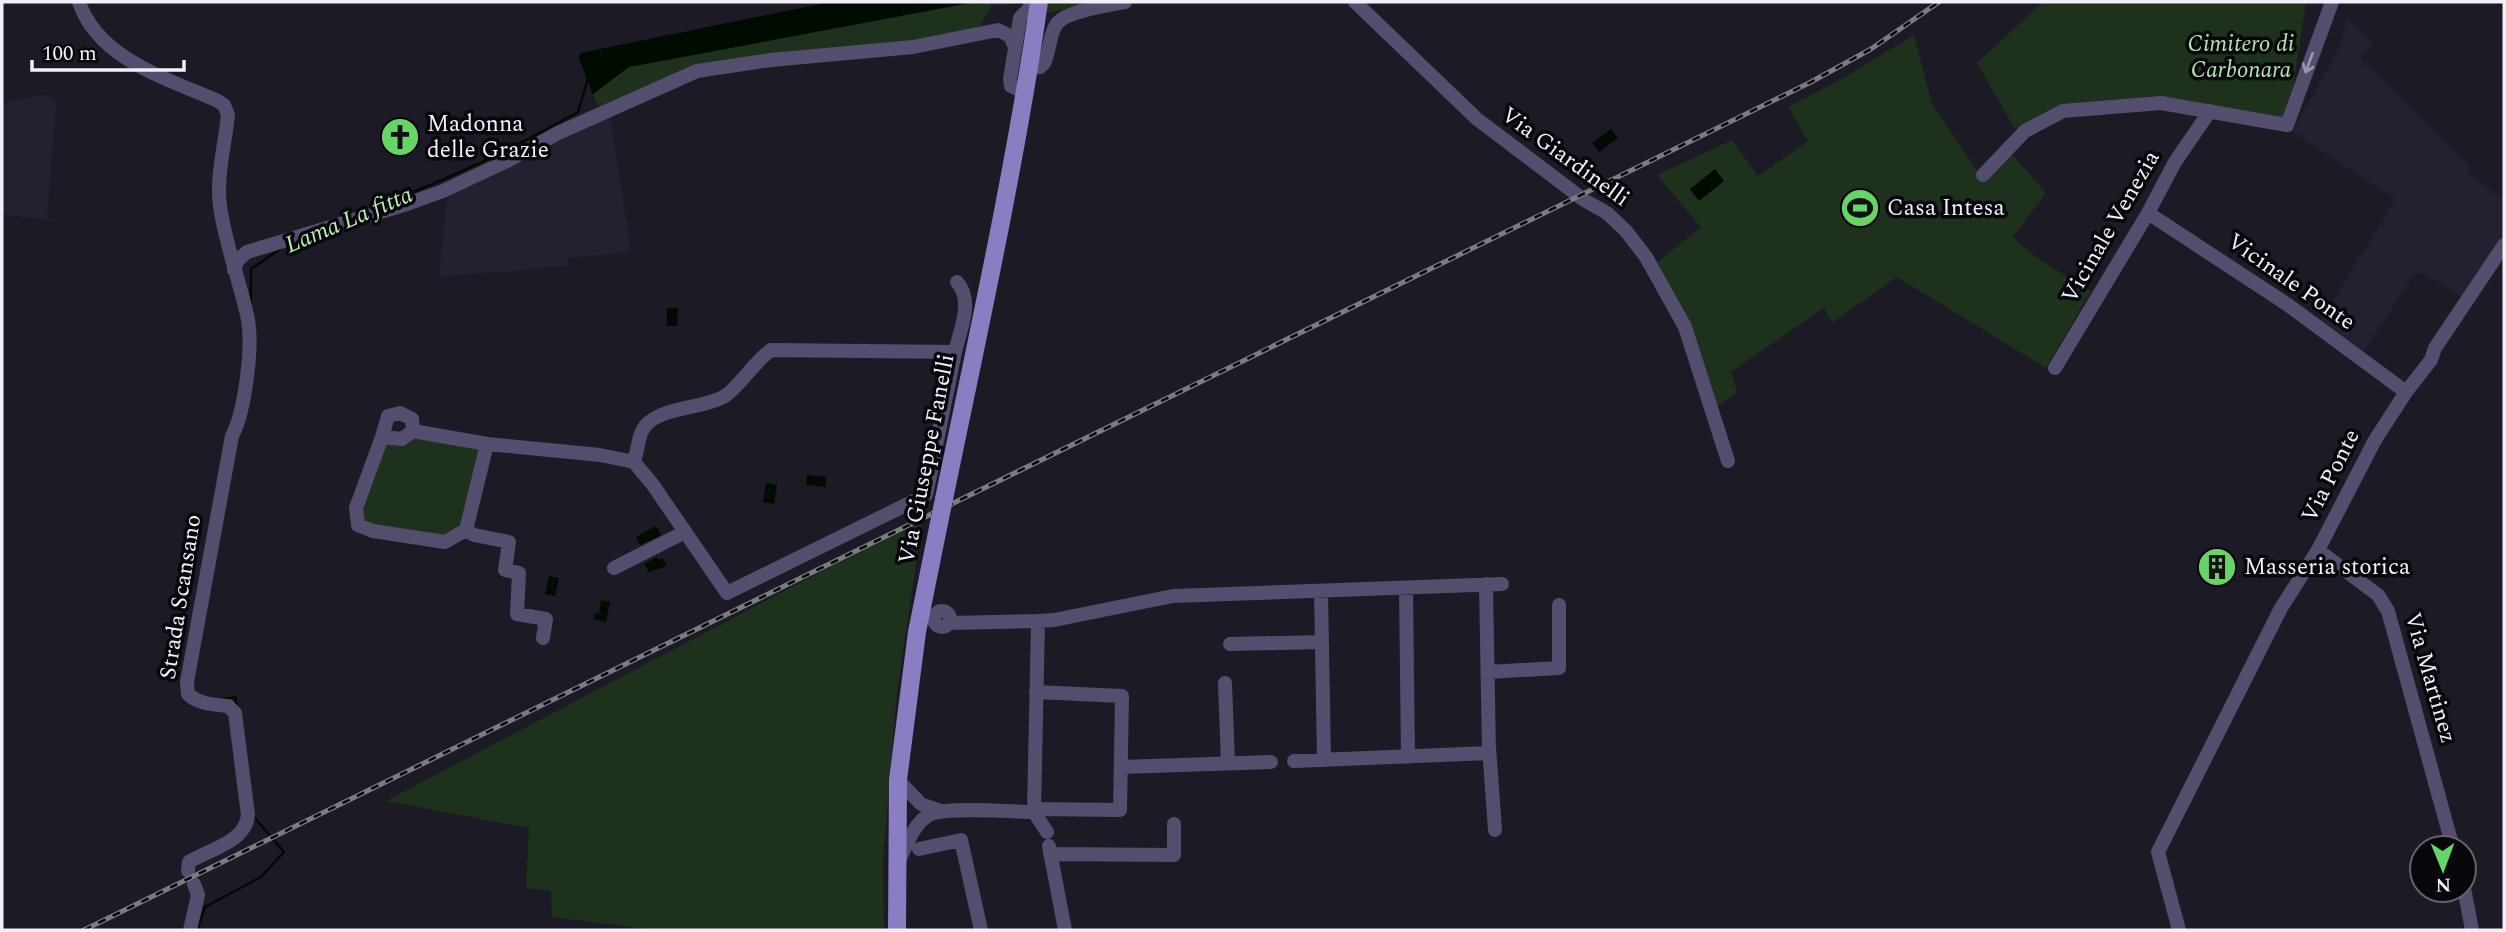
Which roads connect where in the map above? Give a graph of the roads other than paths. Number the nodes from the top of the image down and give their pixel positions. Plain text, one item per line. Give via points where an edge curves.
1 (79, 2) edge
2 (1031, 2) edge
3 (1039, 2) edge
4 (1125, 2) edge
5 (1355, 2) edge
6 (2332, 2) edge
7 (1015, 47) junction
8 (1029, 68) junction
9 (1024, 92) junction
10 (2210, 111) junction
11 (1983, 174) dead end
12 (2148, 213) junction
13 (227, 234) junction
14 (254, 249) junction
15 (2502, 253) edge
16 (233, 270) junction
17 (957, 282) dead end
18 (955, 352) junction
19 (2055, 368) dead end
20 (2406, 392) junction
21 (412, 431) junction
22 (382, 437) junction
23 (487, 444) junction
24 (1728, 461) dead end
25 (634, 463) junction
26 (466, 530) junction
27 (685, 532) junction
28 (2318, 550) junction
29 (614, 568) dead end
30 (1486, 584) junction
31 (1502, 584) dead end
32 (1406, 588) junction
33 (1321, 591) junction
34 (1559, 605) dead end
35 (1038, 621) junction
36 (949, 623) dead end
37 (543, 638) dead end
38 (1322, 642) junction
39 (1230, 644) dead end
40 (1488, 671) junction
41 (1225, 683) dead end
42 (1036, 692) junction
43 (1489, 753) junction
44 (1408, 757) junction
45 (1324, 760) junction
46 (1294, 761) dead end
47 (1272, 762) dead end
48 (1228, 763) junction
49 (1121, 767) junction
50 (898, 780) junction
51 (896, 809) junction
52 (924, 809) junction
53 (1034, 811) junction
54 (1174, 824) dead end
55 (1495, 830) dead end
56 (2449, 834) edge
57 (1049, 844) junction
58 (919, 849) dead end
59 (896, 865) junction
60 (2467, 904) edge
61 (190, 930) edge
62 (897, 930) edge
63 (981, 930) edge
64 (1065, 930) edge
65 (2179, 930) edge
66 (2472, 930) edge

1 - 13 street, Strada Scansano via 90,24 114,50 224,105 228,116 219,195
2 - 7 street via 1020,18
3 - 8 main road, Via Giuseppe Fanelli
4 - 8 street via 1060,20 1044,63
5 - 24 street, Via Giardinelli via 1477,119 1626,231 1685,327
6 -> 10 street via 2287,125
7 - 9 street via 1011,86
7 - 14 street via 1010,36 998,30 913,47 697,71 443,191
8 - 9 main road, Via Giuseppe Fanelli
9 - 50 main road, Via Giuseppe Fanelli, bridge via 917,632
10 - 11 street via 2161,103 2063,111 2025,131
10 - 12 street, Vicinale Venezia
12 - 19 street, Vicinale Venezia
12 - 20 street, Vicinale Ponte via 2288,305
13 - 14 street via 236,246
13 - 16 street, Strada Scansano
14 - 16 street via 242,255
15 - 20 street, Via Ponte
16 - 61 street, Strada Scansano via 248,318 247,375 187,682 192,698 229,706 235,713 248,820 231,840 189,862 198,895
17 - 18 street via 966,300
18 - 25 street via 771,350 727,395 654,416 643,430
18 - 27 street via 926,495 727,593
20 - 28 street, Via Ponte via 2375,440
21 - 22 street via 402,439
21 - 22 street via 412,419 400,413 388,416
21 - 23 street
22 - 26 street via 356,508 358,525 445,542
23 - 25 street
23 - 26 street
25 - 27 street
26 - 37 street via 509,542 505,570 520,573 517,614 546,619
27 - 29 street
28 - 56 street, Via Martinez via 2378,595 2388,611
28 - 65 street, Via Ponte via 2281,608 2158,852
30 - 31 street
30 - 32 street
30 - 40 street
30 - 43 street
32 - 33 street
32 - 44 street
33 - 35 street via 1173,596
33 - 38 street
34 - 40 street via 1559,668
35 - 36 street
35 - 42 street
38 - 39 street
38 - 45 street
40 - 43 street
41 - 48 street
42 - 49 street via 1122,696
42 - 53 street
43 - 44 street
43 - 55 street
44 - 45 street
45 - 46 street
47 - 48 street
48 - 49 street
49 - 53 street via 1120,810
50 - 51 main road, Via Giuseppe Fanelli
50 - 52 street
51 - 52 street via 906,815
51 - 59 main road, Via Giuseppe Fanelli
52 - 53 street
52 - 59 street
53 - 57 street
54 - 57 street via 1174,855
57 - 64 street
58 - 63 street via 961,839
59 - 62 main road, Via Giuseppe Fanelli
60 - 66 street

